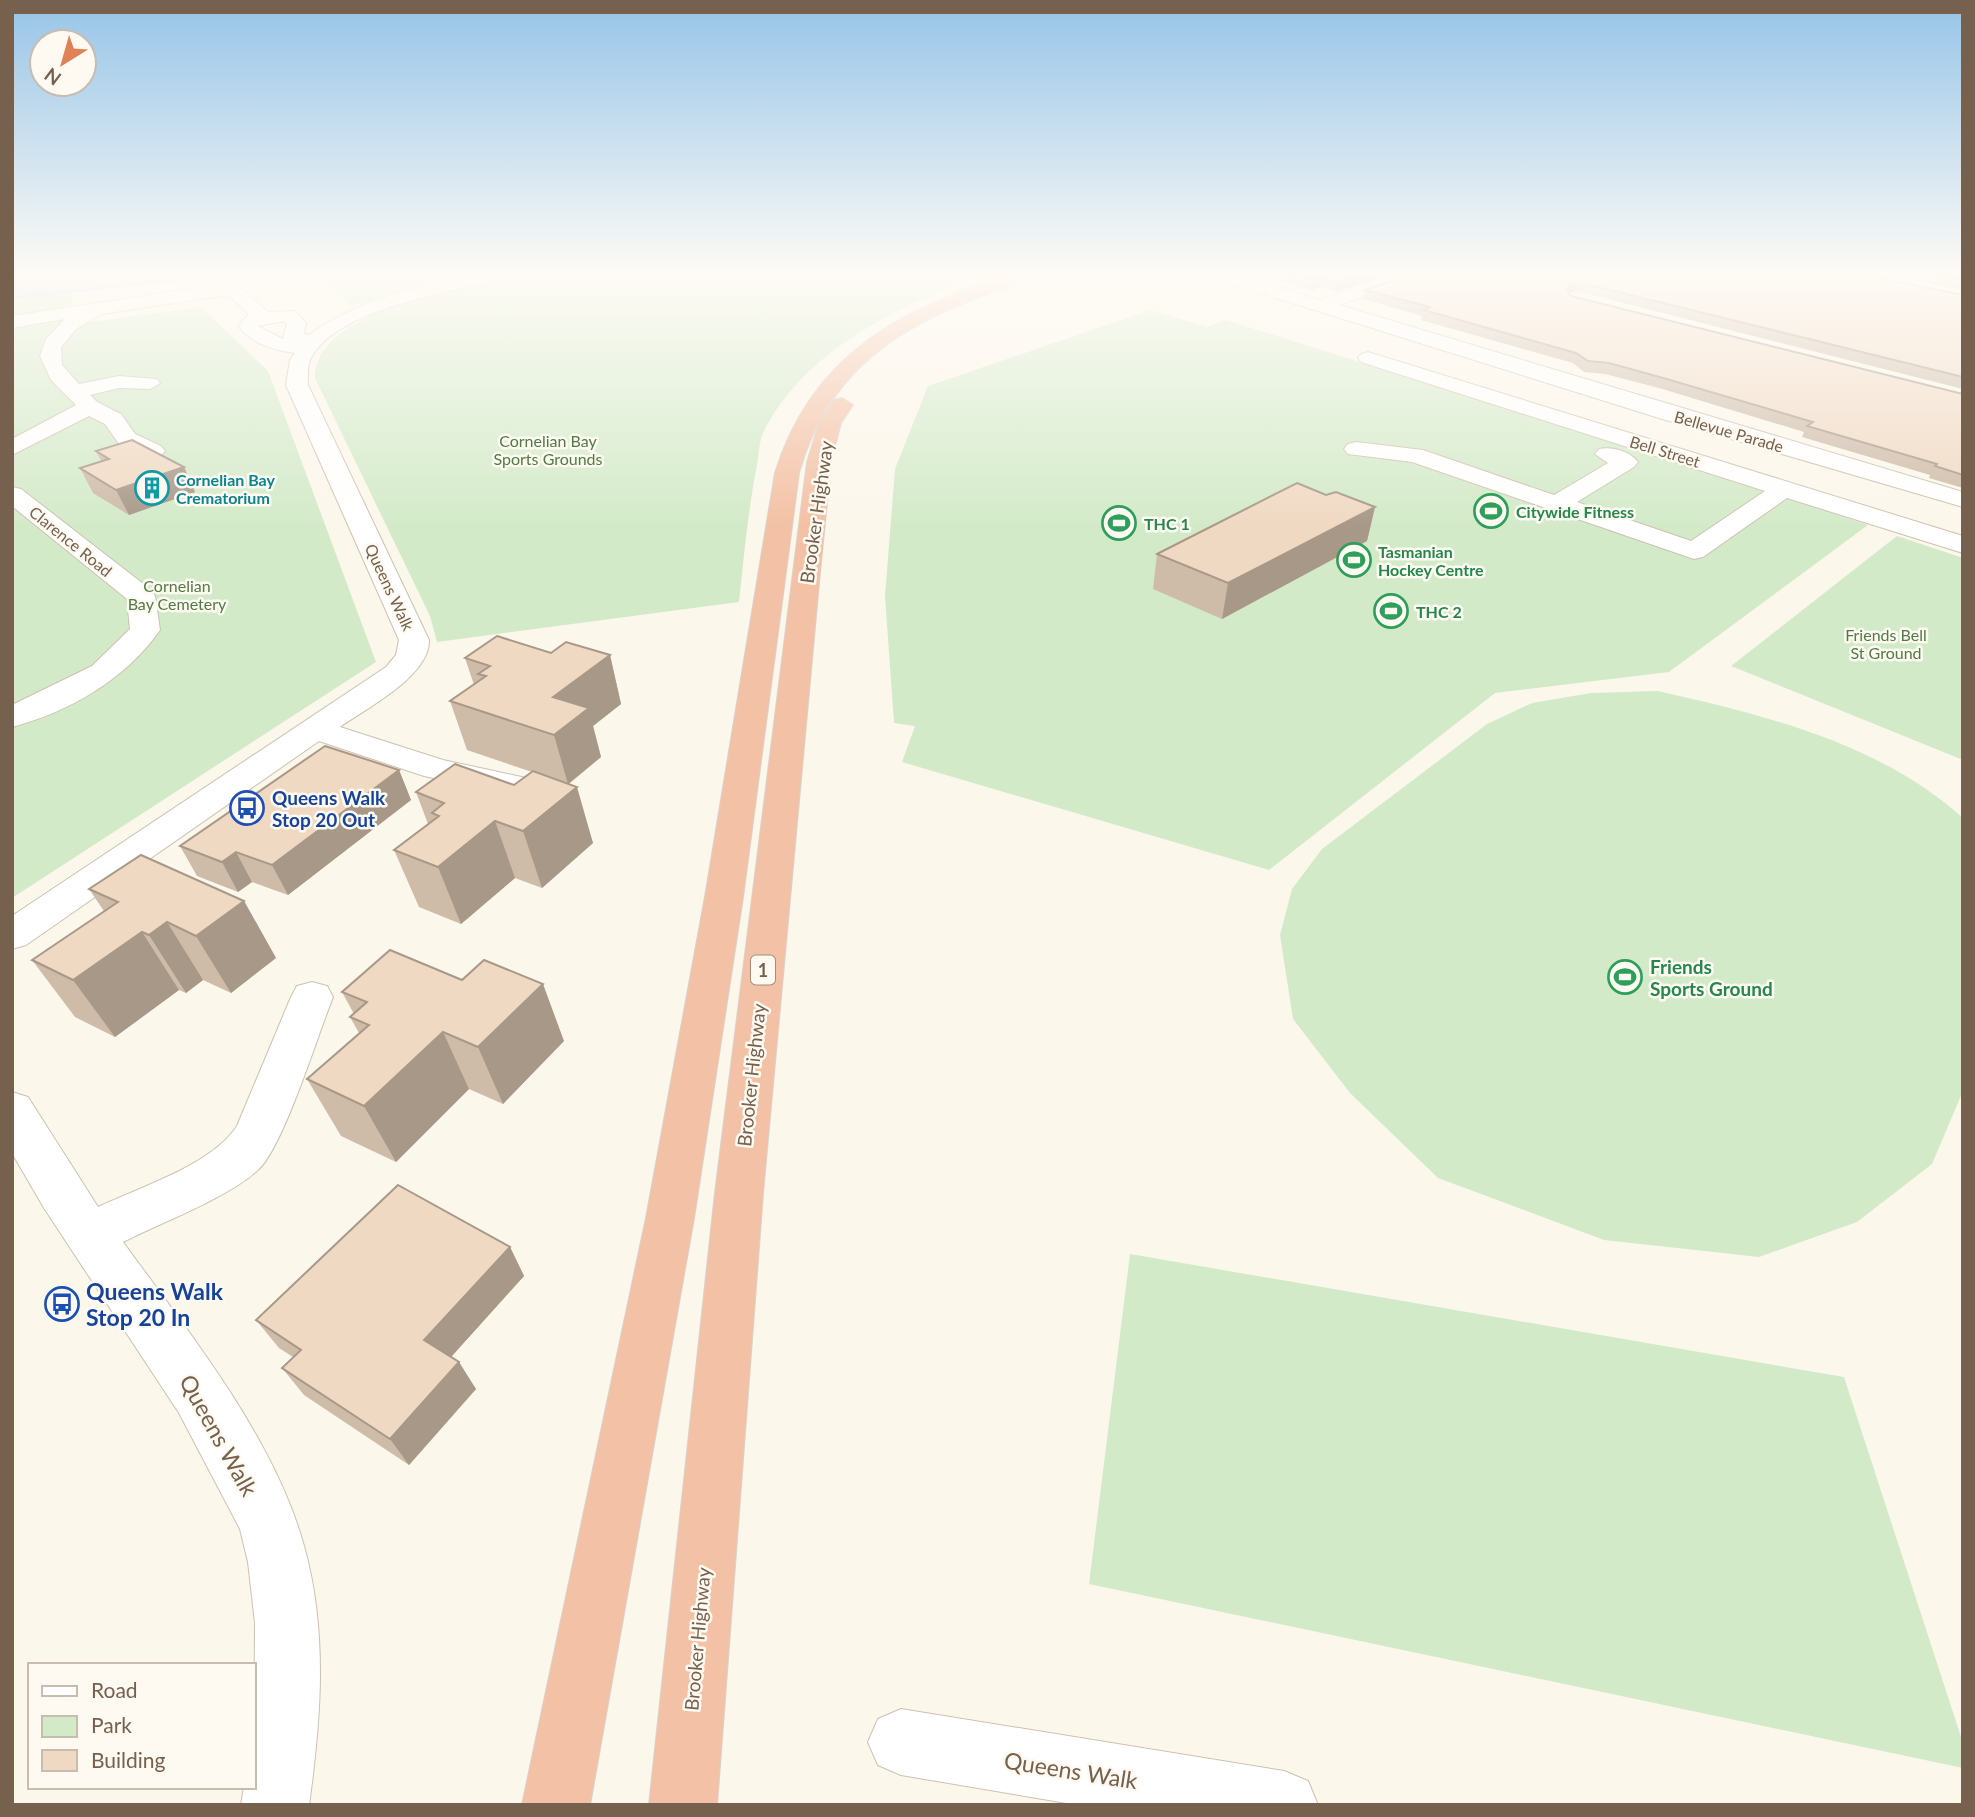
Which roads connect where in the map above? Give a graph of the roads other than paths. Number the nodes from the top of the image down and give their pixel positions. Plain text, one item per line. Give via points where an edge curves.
1 (51, 358) edge
2 (301, 358) edge
3 (861, 358) edge
4 (884, 358) edge
5 (1368, 358) dead end
6 (1492, 358) edge
7 (150, 383) dead end
8 (83, 399) junction
9 (1630, 441) junction
10 (12, 448) edge
11 (1356, 449) dead end
12 (153, 451) edge
13 (1786, 487) junction
14 (12, 494) edge
15 (1963, 500) edge
16 (1556, 504) junction
17 (1963, 545) edge
18 (12, 717) edge
19 (317, 730) junction
20 (514, 785) edge
21 (12, 935) edge
22 (312, 997) dead end
23 (18, 1134) edge
24 (89, 1235) junction
25 (901, 1742) dead end
26 (275, 1805) edge
27 (556, 1805) edge
28 (683, 1805) edge
29 (1284, 1805) edge

1 - 8 street via 59,375
2 - 19 street, Queens Walk via 295,367 297,385 415,644 397,673
3 - 27 highway, Brooker Highway via 823,393 805,422 787,473 724,897 670,1218
4 - 28 highway, Brooker Highway / 1 via 861,380 830,423 819,462 740,1179
5 - 9 street, Bell Street
6 - 15 street, Bellevue Parade
7 - 8 street via 119,382
8 - 10 street via 75,417
8 - 12 street via 113,419 127,439
9 - 13 street, Bell Street
9 - 16 street via 1607,454 1626,461
11 - 16 street via 1415,455
13 - 16 street via 1694,551
13 - 17 street, Bell Street
14 - 18 street, Clarence Road via 141,596 145,630 133,649 108,671
19 - 20 street via 436,769
19 - 21 street, Queens Walk
22 - 24 street via 257,1134 245,1153 226,1168
23 - 24 street, Queens Walk
24 - 26 street, Queens Walk via 197,1391 250,1484 278,1559 289,1633 288,1724
25 - 29 street, Queens Walk

